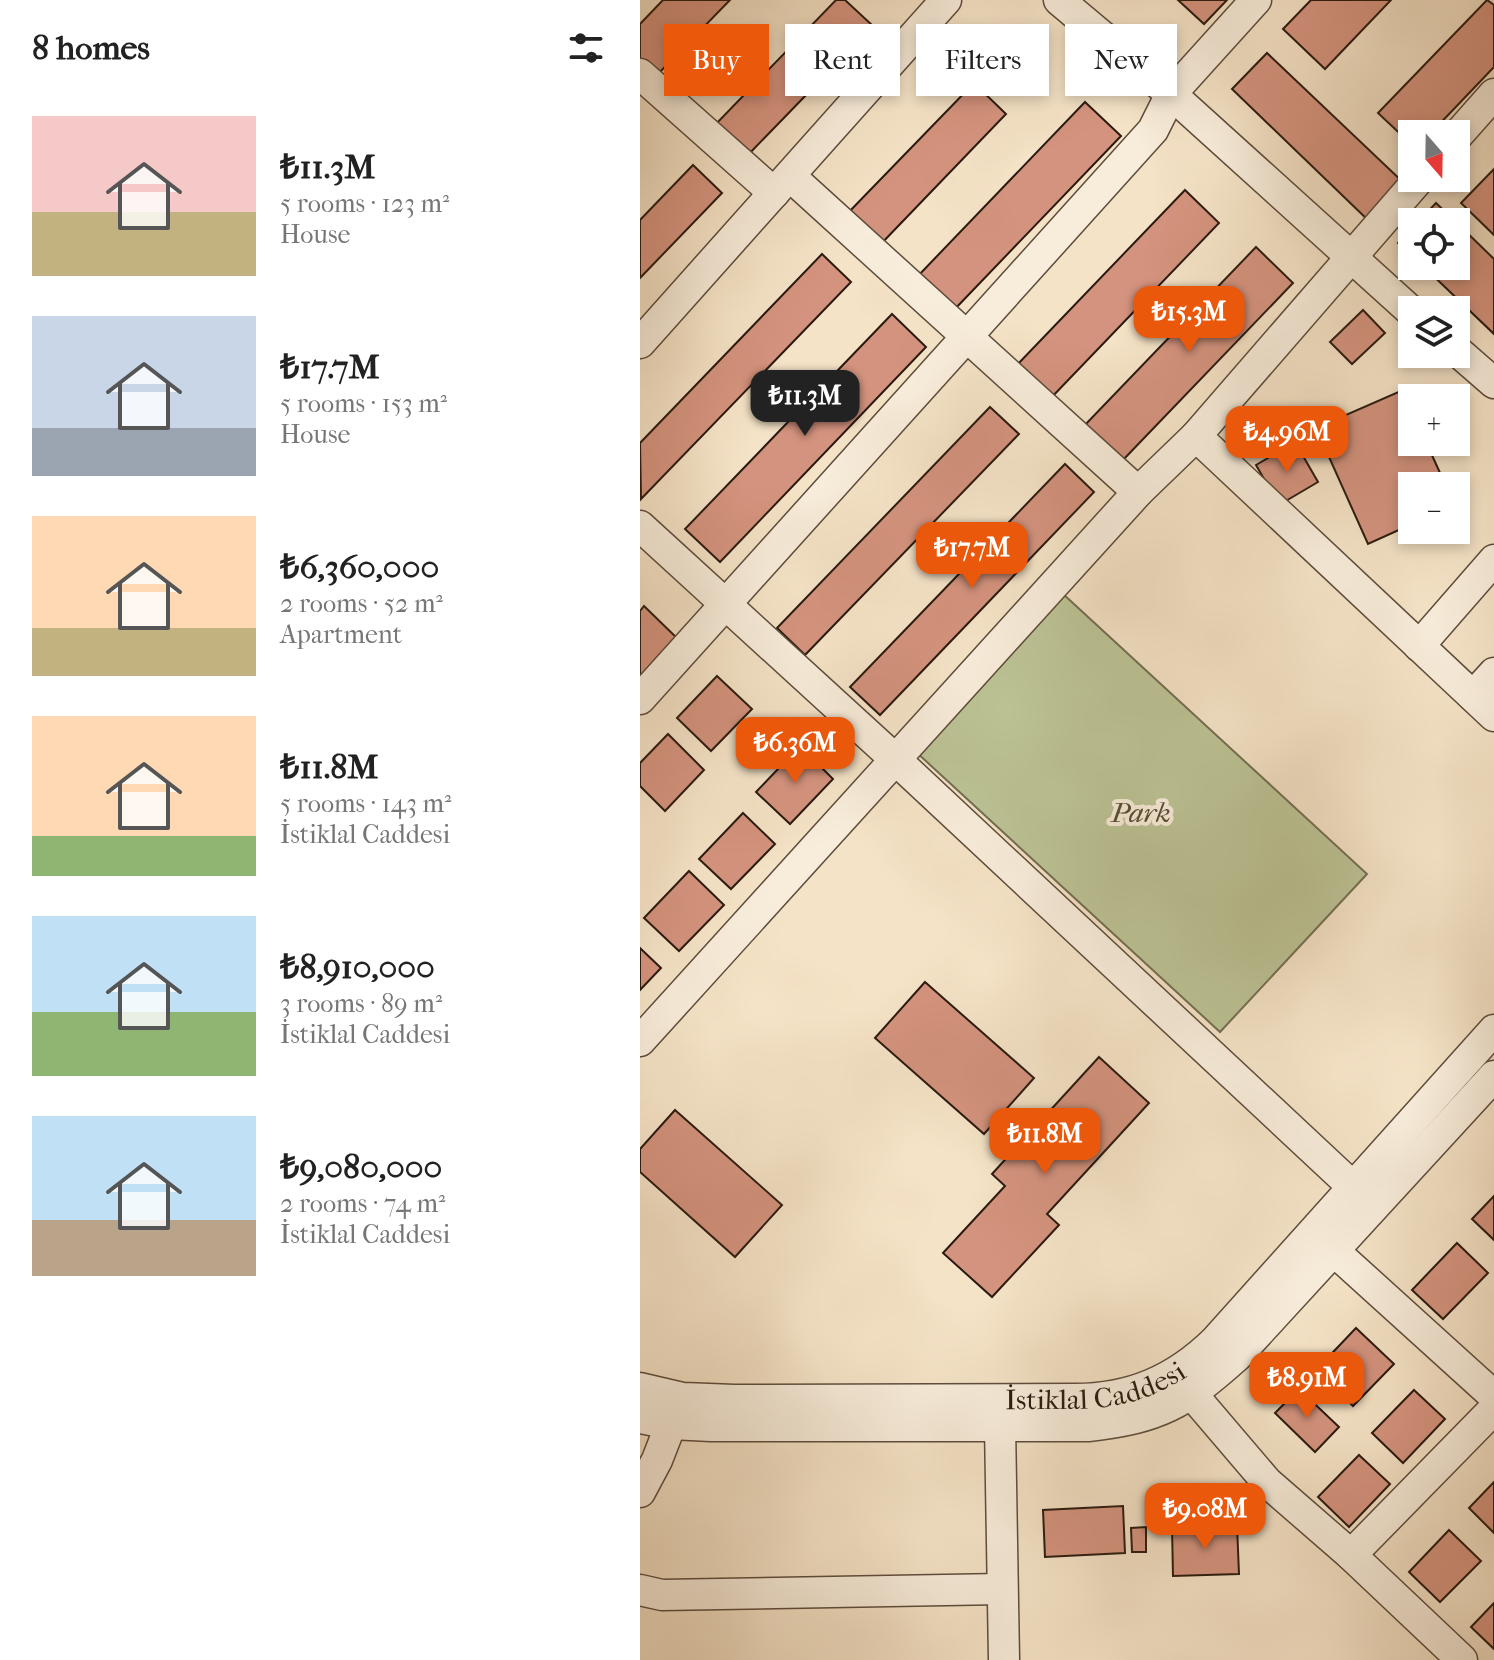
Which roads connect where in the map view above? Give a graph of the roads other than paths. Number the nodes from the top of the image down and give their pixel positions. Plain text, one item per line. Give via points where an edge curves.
1 (946, 0) edge
2 (1059, 0) edge
3 (1256, 0) edge
4 (1088, 24) edge
5 (640, 74) edge
6 (1177, 87) edge
7 (1494, 94) edge
8 (1170, 96) edge
9 (1173, 96) edge
10 (1470, 121) edge
11 (782, 185) junction
12 (1408, 192) edge
13 (1350, 258) junction
14 (1398, 300) edge
15 (966, 336) junction
16 (640, 343) edge
17 (1470, 362) edge
18 (1494, 383) edge
19 (1196, 436) junction
20 (1138, 492) junction
21 (640, 526) edge
22 (1494, 560) edge
23 (727, 604) junction
24 (1419, 646) junction
25 (1494, 673) edge
26 (640, 699) edge
27 (1483, 706) edge
28 (896, 760) junction
29 (1494, 1030) edge
30 (640, 1041) edge
31 (1494, 1076) edge
32 (1352, 1186) junction
33 (1334, 1251) junction
34 (1183, 1384) junction
35 (640, 1388) edge
36 (1494, 1396) edge
37 (1494, 1409) edge
38 (640, 1418) edge
39 (671, 1424) junction
40 (1000, 1425) junction
41 (640, 1492) edge
42 (1351, 1555) junction
43 (1002, 1589) junction
44 (640, 1590) edge
45 (1004, 1660) edge
46 (1462, 1660) edge

1 - 11 street
2 - 4 street
3 - 6 street
5 - 11 street
7 - 10 street
8 - 15 street via 1153,130
9 - 13 street
11 - 15 street
11 - 16 street
12 - 13 street
13 - 14 street
13 - 19 street
15 - 20 street
15 - 23 street
17 - 18 street
19 - 20 street
19 - 24 street
20 - 28 street
21 - 23 street
22 - 24 street
23 - 26 street
23 - 28 street
24 - 27 street
25 - 27 street
28 - 30 street
28 - 32 street
29 - 32 street, İstiklal Caddesi
31 - 33 street, İstiklal Caddesi
32 - 34 street, İstiklal Caddesi
33 - 34 street, İstiklal Caddesi via 1236,1357
33 - 36 street
34 - 35 street, İstiklal Caddesi via 1098,1399 734,1400 683,1398
34 - 40 street, İstiklal Caddesi via 1167,1409 1144,1418 1088,1426
34 - 42 street via 1267,1482
37 - 42 street
38 - 39 street, İstiklal Caddesi
39 - 40 street, İstiklal Caddesi
39 - 41 street
40 - 43 street
42 - 46 street
43 - 44 street via 662,1595
43 - 45 street

